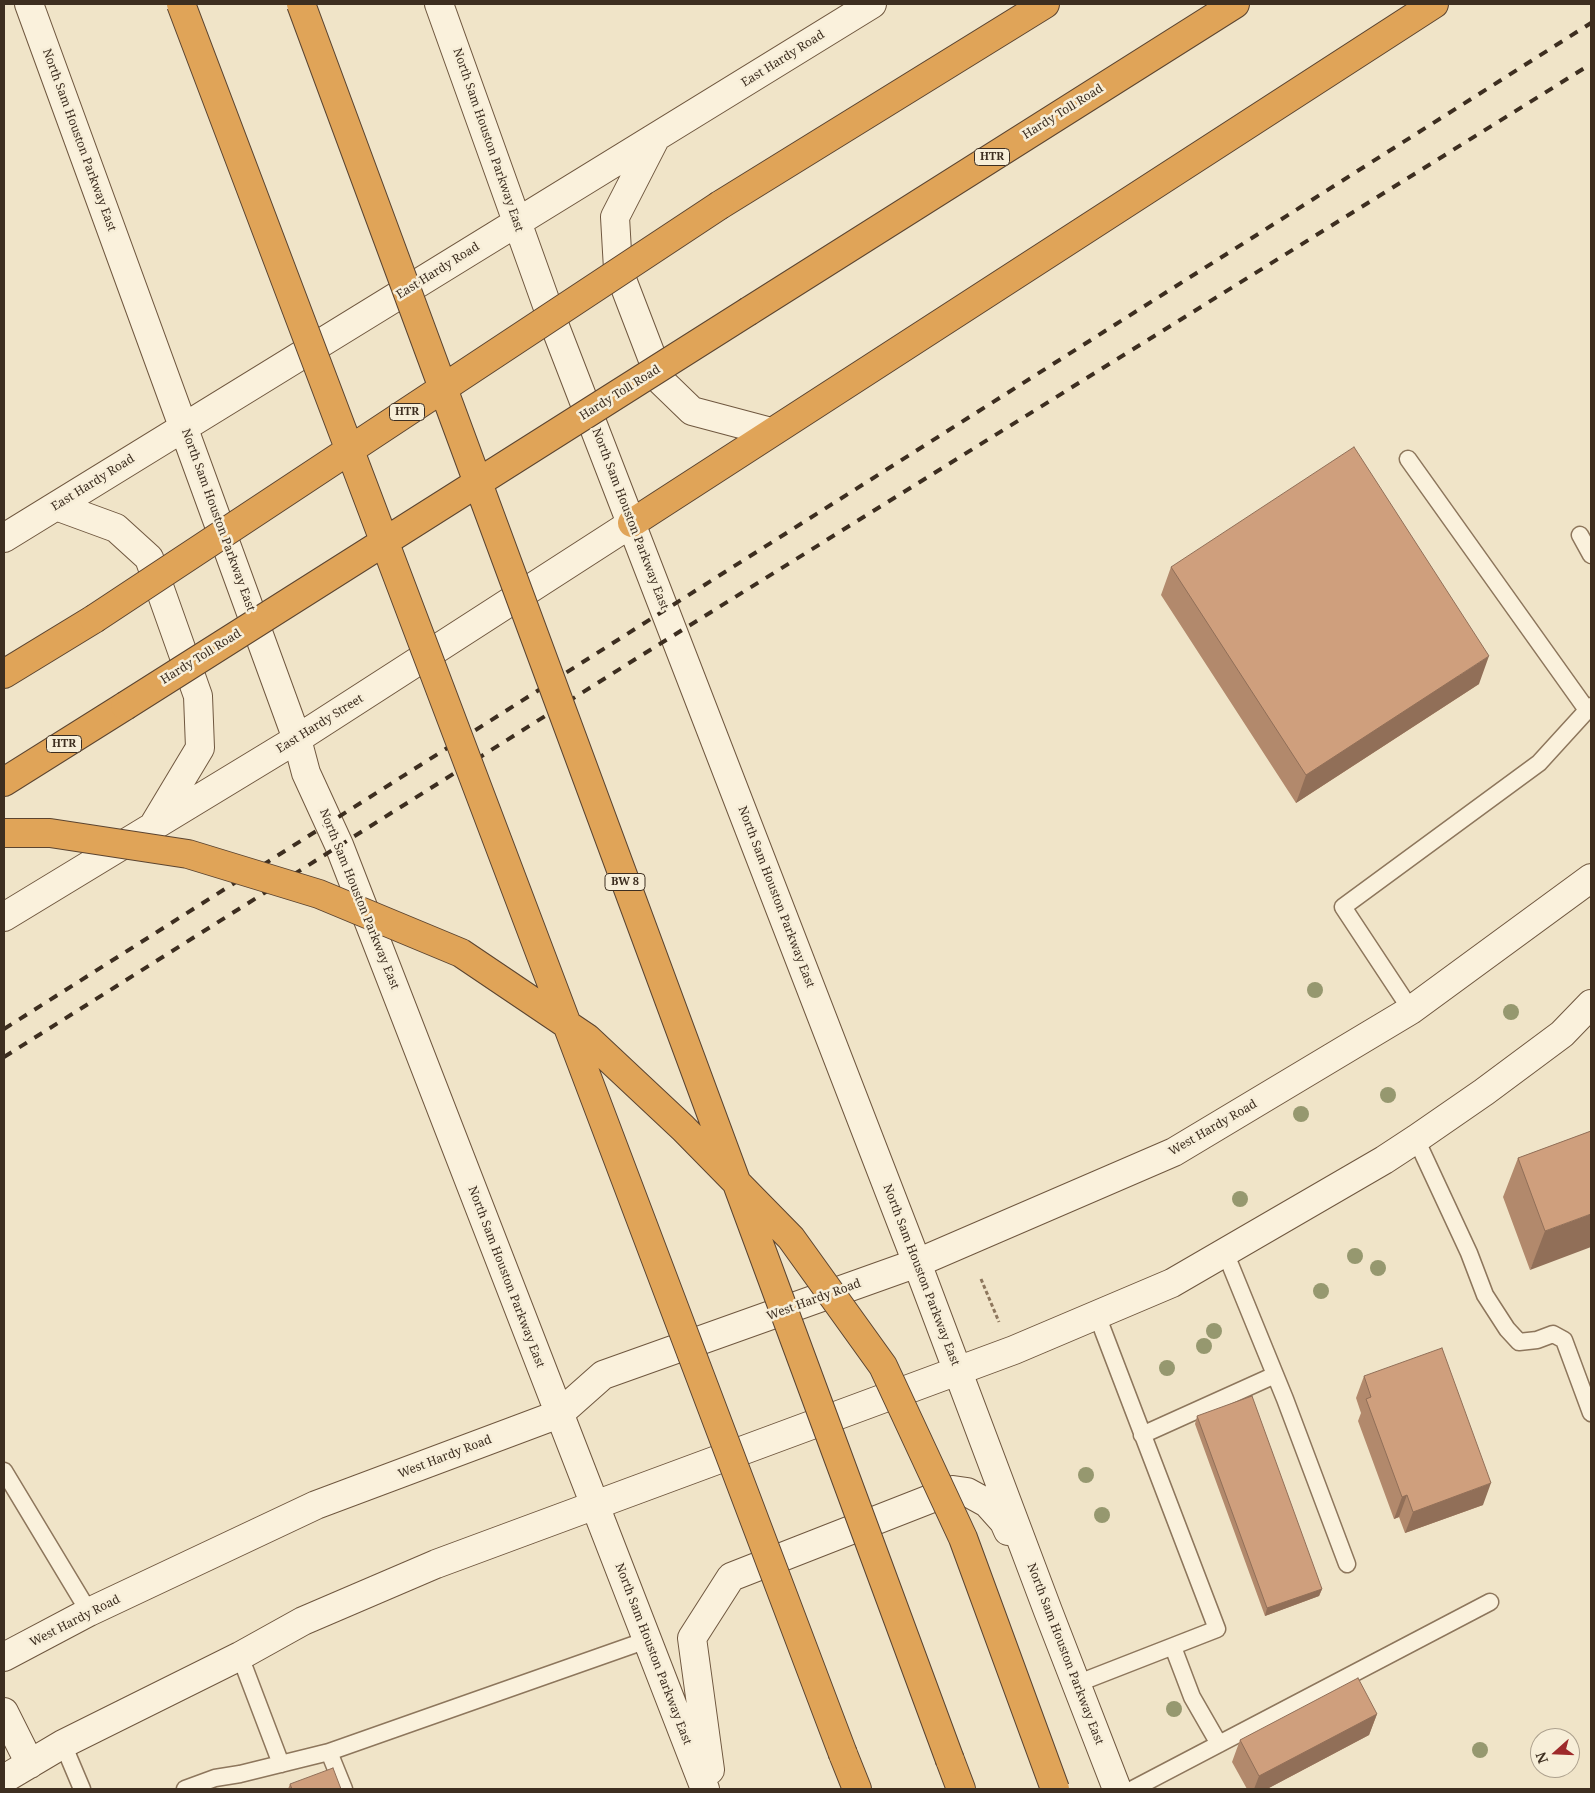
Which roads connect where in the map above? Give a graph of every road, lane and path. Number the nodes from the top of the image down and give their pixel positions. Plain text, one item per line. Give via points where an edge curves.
1 (29, 4) edge
2 (181, 4) edge
3 (301, 4) edge
4 (440, 4) edge
5 (872, 4) edge
6 (1045, 4) edge
7 (1236, 4) edge
8 (1434, 4) edge
9 (656, 137) junction
10 (517, 223) junction
11 (184, 428) junction
12 (771, 432) junction
13 (1408, 459) dead end
14 (56, 506) junction
15 (632, 523) junction
16 (1580, 535) dead end
17 (4, 538) edge
18 (1591, 555) edge
19 (4, 674) edge
20 (1589, 708) edge
21 (297, 739) junction
22 (4, 782) edge
23 (152, 827) junction
24 (4, 833) edge
25 (1591, 878) edge
26 (4, 917) edge
27 (1591, 1004) edge
28 (1411, 1010) junction
29 (1416, 1139) junction
30 (1225, 1252) junction
31 (917, 1263) junction
32 (981, 1279) dead end
33 (1097, 1315) junction
34 (1000, 1324) dead end
35 (957, 1370) junction
36 (1275, 1375) junction
37 (1591, 1413) edge
38 (559, 1414) junction
39 (1142, 1435) junction
40 (4, 1471) edge
41 (595, 1505) junction
42 (1347, 1564) dead end
43 (1490, 1602) dead end
44 (1048, 1611) junction
45 (89, 1612) junction
46 (647, 1640) junction
47 (1173, 1646) junction
48 (240, 1656) junction
49 (4, 1657) edge
50 (1076, 1684) junction
51 (4, 1712) edge
52 (63, 1744) junction
53 (1219, 1744) junction
54 (329, 1752) junction
55 (30, 1764) junction
56 (282, 1764) junction
57 (4, 1779) edge
58 (243, 1782) edge
59 (82, 1789) edge
60 (185, 1789) edge
61 (344, 1789) edge
62 (705, 1789) edge
63 (712, 1789) edge
64 (857, 1789) edge
65 (961, 1789) edge
66 (1055, 1789) edge
67 (1117, 1789) edge
68 (1133, 1789) edge

1 - 11 main road, North Sam Houston Parkway East
2 - 64 highway, bridge
3 - 65 highway, BW 8, bridge
4 - 10 main road, North Sam Houston Parkway East
5 - 9 main road, East Hardy Road
6 - 19 highway, HTR, bridge via 720,205 94,619
7 - 22 highway, Hardy Toll Road / HTR, bridge
8 - 12 highway
9 - 10 main road, East Hardy Road
9 - 12 main road via 615,217 618,269 661,381 692,411
10 - 11 main road, East Hardy Road
10 - 15 main road, North Sam Houston Parkway East
11 - 14 main road, East Hardy Road
11 - 21 main road, North Sam Houston Parkway East
12 - 15 highway
13 - 20 lane
14 - 17 main road, East Hardy Road
14 - 23 main road via 116,528 149,558 198,696 200,748
15 - 21 main road, East Hardy Street
15 - 31 main road, North Sam Houston Parkway East
16 - 18 lane
20 - 28 lane via 1539,763 1343,908
21 - 23 main road, East Hardy Street
21 - 38 main road, North Sam Houston Parkway East via 306,773 343,854
23 - 26 main road, East Hardy Street
24 - 66 highway, bridge via 50,833 188,854 319,894 461,953 586,1038 683,1128 791,1238 883,1366 964,1538
25 - 28 main road, West Hardy Road
27 - 29 main road via 1562,1034
28 - 31 main road, West Hardy Road via 1174,1152
29 - 30 main road
29 - 37 lane via 1489,1301 1519,1342 1553,1334 1564,1340
30 - 33 main road via 1172,1283
30 - 36 lane
31 - 35 main road, North Sam Houston Parkway East
31 - 38 main road, West Hardy Road via 603,1375
32 - 34 path
33 - 35 main road
33 - 39 lane
35 - 41 main road
35 - 44 main road, North Sam Houston Parkway East
36 - 39 lane
36 - 42 lane
38 - 41 main road, North Sam Houston Parkway East
38 - 45 main road, West Hardy Road via 316,1506
39 - 47 lane via 1217,1629
40 - 45 lane
41 - 46 main road, North Sam Houston Parkway East
41 - 48 main road via 436,1564 303,1621
43 - 53 lane
44 - 50 main road, North Sam Houston Parkway East
44 - 63 main road via 1004,1522 987,1503 967,1492 953,1490 731,1577 692,1638
45 - 49 main road, West Hardy Road
46 - 54 lane
46 - 62 main road, North Sam Houston Parkway East
47 - 50 lane
47 - 53 lane via 1192,1697
48 - 52 main road
48 - 56 lane
50 - 67 main road, North Sam Houston Parkway East
51 - 55 main road
52 - 55 main road
52 - 59 lane
53 - 68 lane
54 - 56 lane
54 - 61 lane
55 - 57 main road
56 - 58 lane
58 - 60 lane via 215,1778

